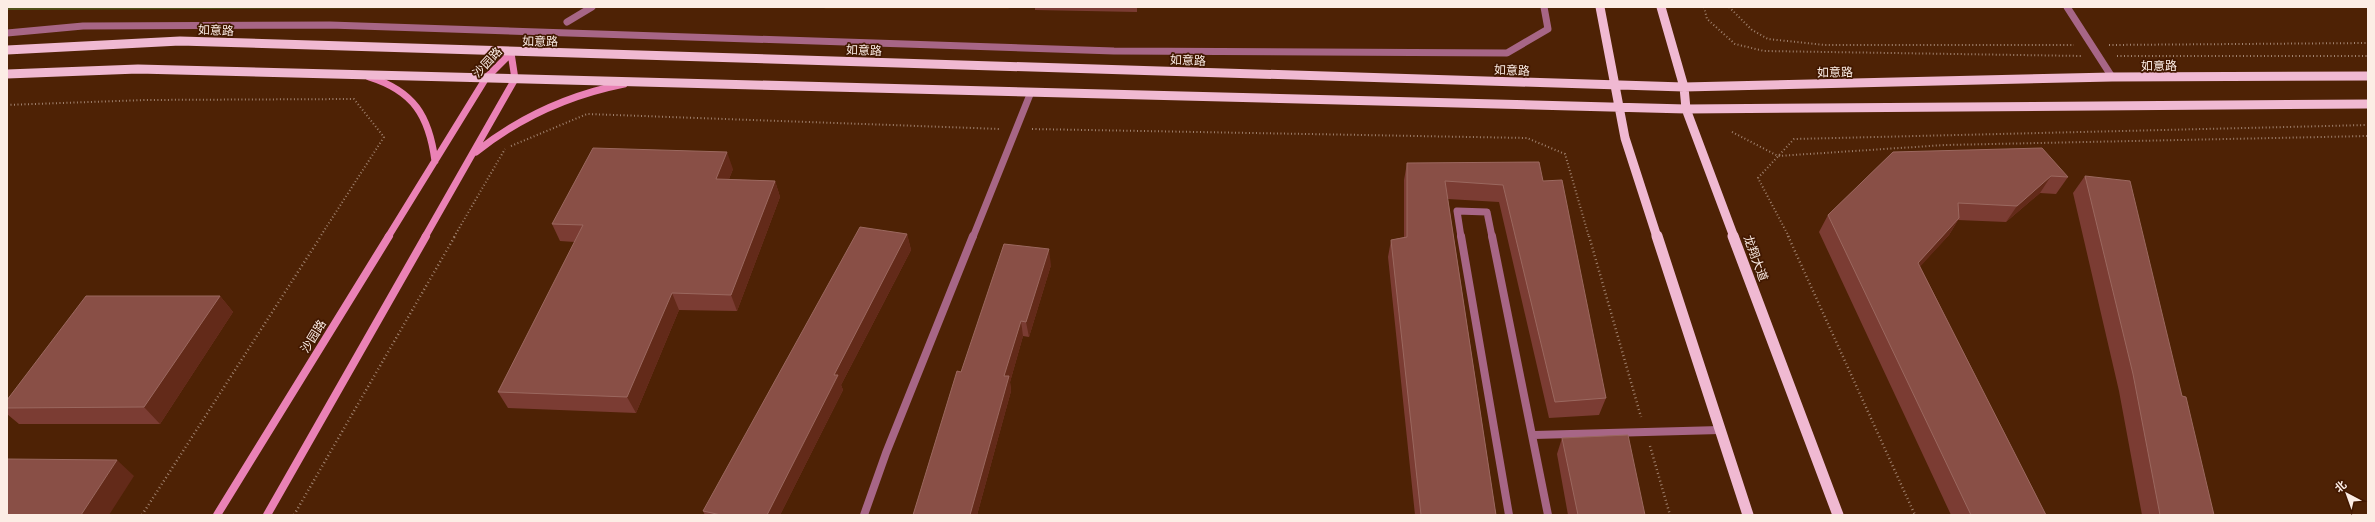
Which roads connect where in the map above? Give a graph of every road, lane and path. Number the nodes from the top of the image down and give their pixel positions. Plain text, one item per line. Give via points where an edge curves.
1 (592, 7) edge
2 (1544, 7) edge
3 (1600, 7) edge
4 (1661, 7) edge
5 (1704, 7) edge
6 (1729, 7) edge
7 (2067, 7) edge
8 (567, 22) dead end
9 (7, 34) edge
10 (2368, 43) edge
11 (2092, 45) junction
12 (7, 50) edge
13 (511, 53) junction
14 (2098, 56) junction
15 (2368, 56) edge
16 (7, 74) edge
17 (358, 75) junction
18 (2368, 76) edge
19 (486, 78) junction
20 (2112, 78) junction
21 (515, 79) junction
22 (636, 82) junction
23 (1615, 85) junction
24 (1684, 87) junction
25 (1031, 92) junction
26 (2368, 104) edge
27 (7, 105) edge
28 (1619, 108) junction
29 (1686, 109) junction
30 (2368, 124) edge
31 (1017, 129) junction
32 (1732, 132) dead end
33 (2368, 136) edge
34 (471, 157) junction
35 (435, 160) junction
36 (1720, 430) junction
37 (1646, 432) junction
38 (1534, 435) junction
39 (142, 515) edge
40 (217, 515) edge
41 (267, 515) edge
42 (294, 515) edge
43 (864, 515) edge
44 (1509, 515) edge
45 (1548, 515) edge
46 (1670, 515) edge
47 (1748, 515) edge
48 (1838, 515) edge
49 (1915, 515) edge

1 - 8 street
2 - 9 street via 1548,29 1507,53 1114,51 330,25 83,26
3 - 23 main road
4 - 24 main road, 龙翔大道
5 - 14 path via 1708,19 1736,44 1764,51
6 - 11 path via 1740,20 1768,39 1825,45
7 - 11 street
10 - 11 path
11 - 14 street
12 - 13 main road, 如意路 via 180,41
13 - 19 street, 沙园路
13 - 21 street, 沙园路
13 - 23 main road, 如意路
14 - 15 path
14 - 20 street
16 - 17 main road via 138,69
17 - 19 main road
17 - 35 street via 381,80 396,87 410,99 429,126
18 - 20 main road, 如意路
19 - 21 main road
19 - 35 street, 沙园路
20 - 24 main road, 如意路
21 - 22 main road
21 - 34 street
22 - 25 main road
22 - 34 street via 602,88 556,105 506,131
23 - 24 main road, 如意路
23 - 28 main road
24 - 29 main road, 龙翔大道
25 - 28 main road
25 - 31 street
26 - 29 main road
27 - 39 path via 145,100 354,99 384,137
28 - 29 main road
28 - 36 main road via 1625,138
29 - 48 main road, 龙翔大道
30 - 49 path via 1794,139 1758,178 1793,245
31 - 37 path via 1527,138 1565,154
31 - 42 path via 587,114 505,149
31 - 43 street via 886,453
32 - 33 path via 1778,156 1945,145
34 - 41 street
35 - 40 street, 沙园路
36 - 37 street
36 - 47 main road
37 - 38 street
37 - 46 path
38 - 44 street via 1487,212 1457,211
38 - 45 street

